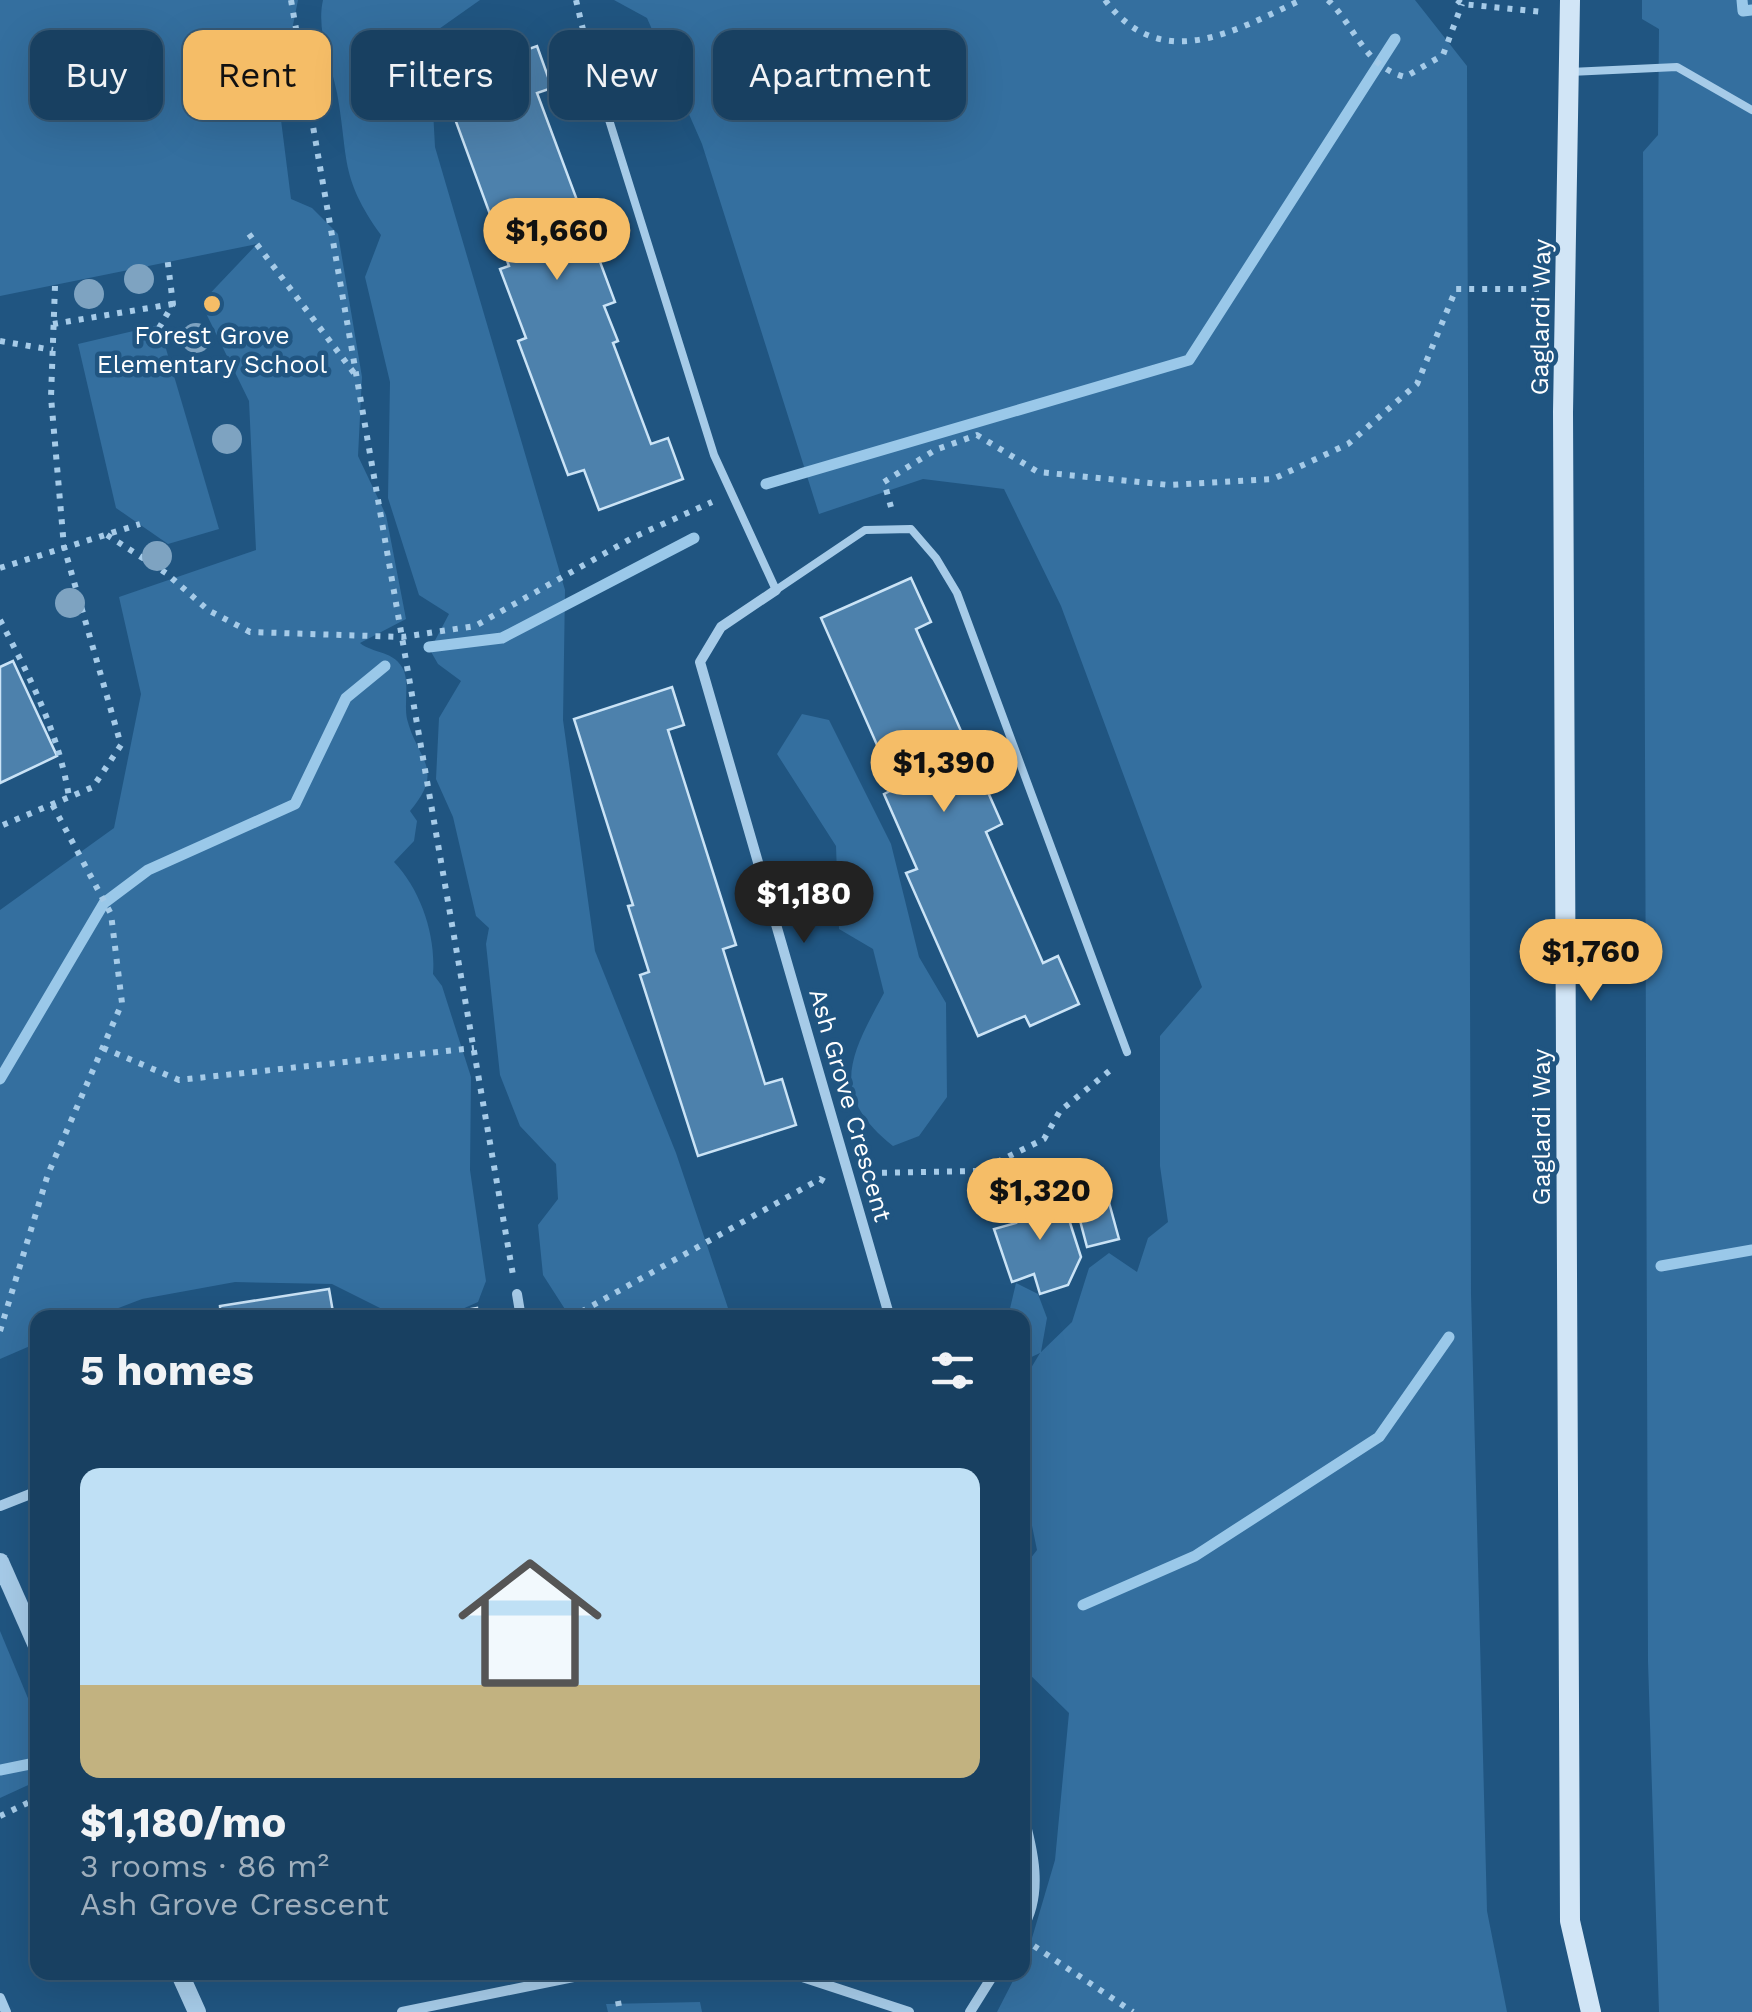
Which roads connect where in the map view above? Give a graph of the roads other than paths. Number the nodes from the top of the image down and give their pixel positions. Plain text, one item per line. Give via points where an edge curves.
1 (1570, 7) edge
2 (1570, 72) junction
3 (1752, 110) edge
4 (609, 120) edge
5 (776, 590) junction
6 (1126, 1052) road end
7 (517, 1294) road end
8 (520, 1310) edge
9 (888, 1310) edge
10 (30, 1494) edge
11 (0, 1506) edge
12 (0, 1562) edge
13 (30, 1630) edge
14 (1030, 1839) edge
15 (1030, 1917) edge
16 (182, 1980) edge
17 (559, 1980) edge
18 (811, 1980) edge
19 (990, 1980) edge
20 (0, 1998) edge
21 (6, 2012) edge
22 (196, 2012) edge
23 (402, 2012) edge
24 (909, 2012) edge
25 (970, 2012) edge
26 (1591, 2012) edge

1 - 2 main road, Gaglardi Way
2 - 3 lane via 1676,67
2 - 26 main road, Gaglardi Way via 1570,1920
4 - 5 lane via 714,456
5 - 6 lane, Ash Grove Crescent via 865,530 911,530 936,558 957,594
5 - 9 street, Ash Grove Crescent via 721,626 700,662
7 - 8 street
10 - 11 street
12 - 13 street
14 - 15 street
16 - 22 street
17 - 23 street
18 - 24 street
19 - 25 street
20 - 21 street

